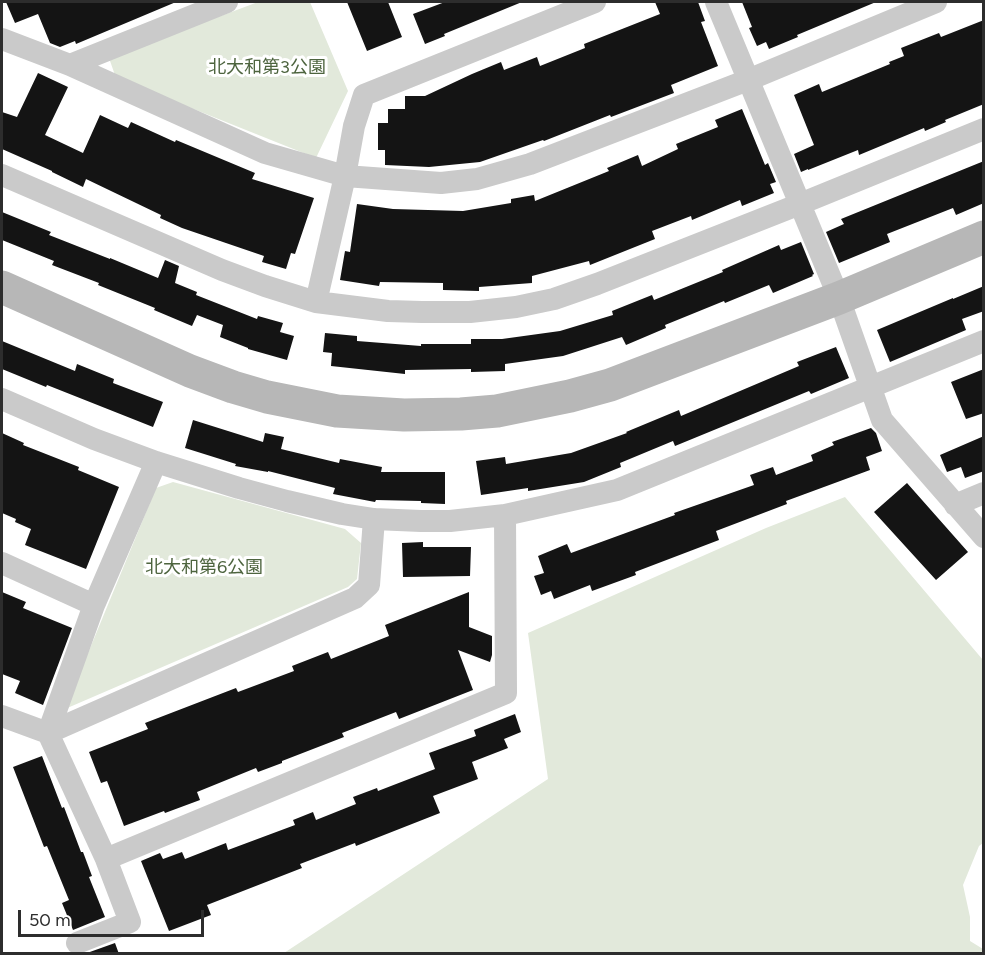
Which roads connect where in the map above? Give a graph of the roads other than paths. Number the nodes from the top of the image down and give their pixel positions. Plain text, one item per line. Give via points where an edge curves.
1 (227, 2) edge
2 (594, 2) edge
3 (716, 2) edge
4 (936, 2) edge
5 (2, 39) edge
6 (70, 65) junction
7 (748, 80) junction
8 (984, 129) edge
9 (2, 175) edge
10 (345, 177) junction
11 (800, 204) junction
12 (984, 237) edge
13 (2, 287) edge
14 (839, 298) junction
15 (316, 302) junction
16 (984, 341) edge
17 (871, 387) junction
18 (2, 399) edge
19 (156, 462) junction
20 (984, 493) edge
21 (955, 505) junction
22 (506, 515) junction
23 (374, 519) junction
24 (984, 537) edge
25 (2, 563) edge
26 (94, 605) junction
27 (2, 716) edge
28 (48, 733) junction
29 (106, 859) junction
30 (77, 943) dead end

1 - 6 street
2 - 10 street via 364,95
3 - 7 street
4 - 7 street
5 - 6 street
6 - 10 street via 265,153
7 - 10 street via 530,164 477,179 441,183
7 - 11 street
8 - 11 street
9 - 15 street via 222,270
10 - 15 street
11 - 14 street
11 - 15 street via 597,284 516,307 422,312
12 - 14 street
13 - 14 street via 190,370 267,397 337,411 423,415 497,411 600,388
14 - 17 street
16 - 17 street
17 - 21 street via 882,420
17 - 22 street via 617,490
18 - 19 street
19 - 23 street via 287,501
19 - 26 street
20 - 21 street
21 - 24 street
22 - 23 street via 450,521
22 - 29 street via 507,693
23 - 28 street via 369,585 355,598
25 - 26 street
26 - 28 street
27 - 28 street
28 - 29 street
29 - 30 street via 130,922

